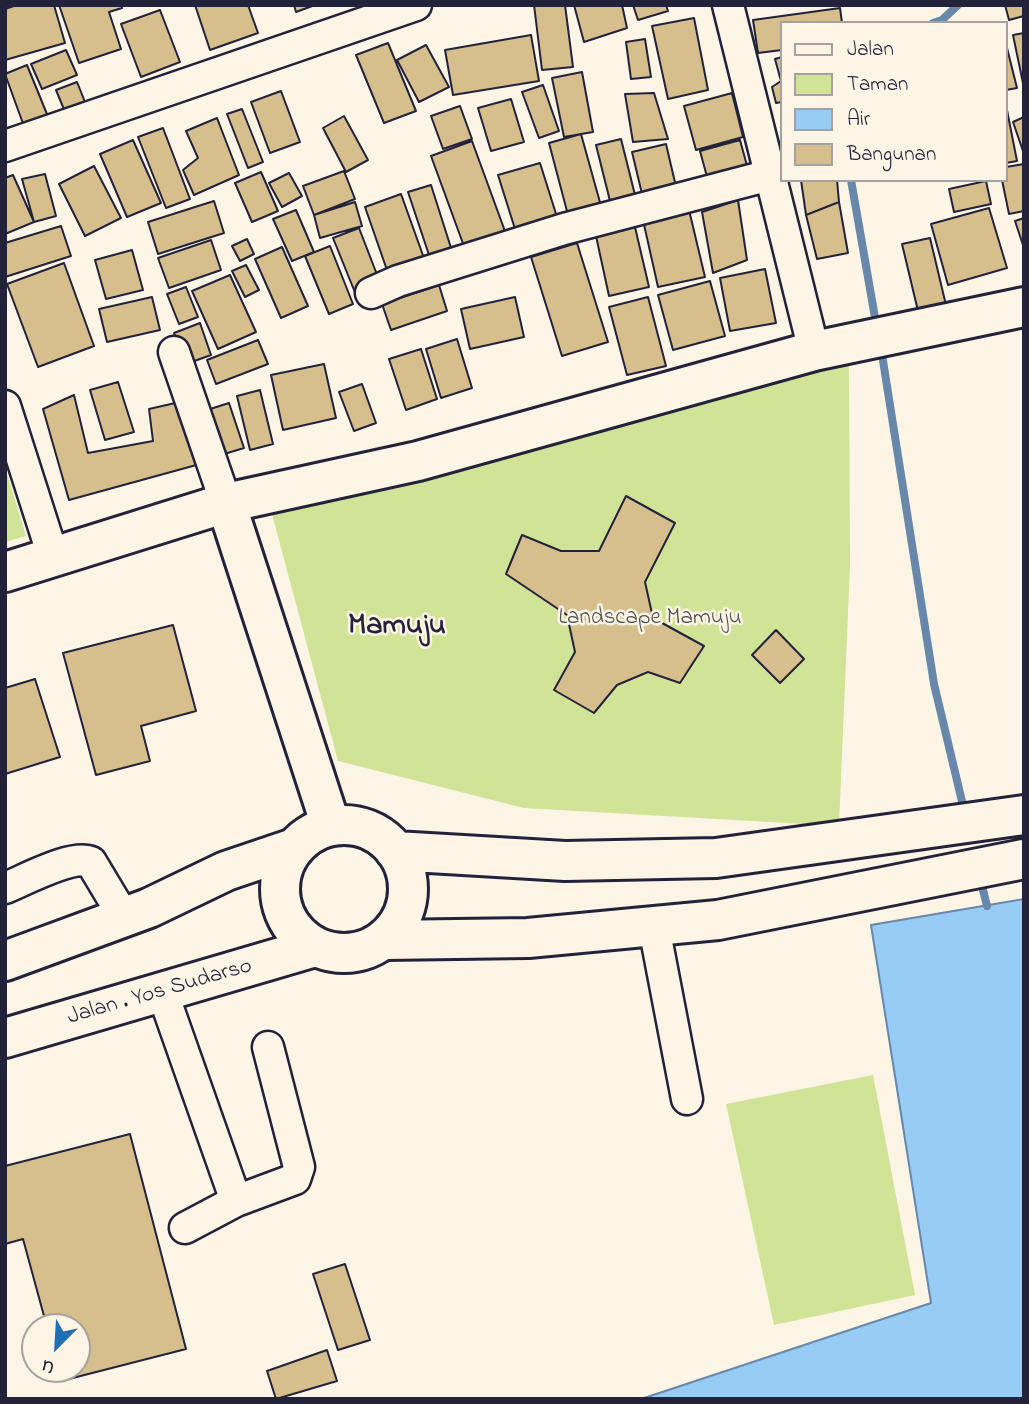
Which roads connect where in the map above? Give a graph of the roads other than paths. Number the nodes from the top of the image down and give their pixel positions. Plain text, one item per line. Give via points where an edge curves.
1 (416, 5) edge
2 (728, 5) edge
3 (5, 146) edge
4 (770, 175) junction
5 (371, 293) dead end
6 (1024, 307) edge
7 (826, 349) junction
8 (174, 352) dead end
9 (5, 407) edge
10 (226, 503) junction
11 (53, 556) junction
12 (5, 572) edge
13 (1024, 815) edge
14 (331, 826) junction
15 (294, 848) junction
16 (396, 851) junction
17 (1024, 859) edge
18 (5, 888) edge
19 (124, 917) junction
20 (654, 927) junction
21 (384, 940) junction
22 (315, 947) junction
23 (5, 961) edge
24 (162, 991) junction
25 (5, 1038) edge
26 (268, 1046) dead end
27 (687, 1099) dead end
28 (236, 1201) junction
29 (185, 1228) dead end

1 - 3 street
2 - 4 street
4 - 5 street via 564,229
4 - 7 street
6 - 7 main road
7 - 10 main road via 418,461
8 - 10 street
9 - 11 street
10 - 11 main road
10 - 14 main road
11 - 12 main road
13 - 16 main road via 716,858 598,861
14 - 15 main road via 317,830
14 - 16 main road via 373,832
15 - 19 main road via 226,871
15 - 22 main road via 281,873 280,902 292,928
16 - 21 main road via 407,877 407,899 399,923
17 - 20 main road via 718,920
18 - 19 street via 69,862 86,860
19 - 23 main road
20 - 21 main road
20 - 27 street
21 - 22 main road via 343,954
22 - 24 main road, Jalan . Yos Sudarso
24 - 25 main road, Jalan . Yos Sudarso
24 - 28 street
26 - 28 street via 298,1174 288,1183
28 - 29 street

